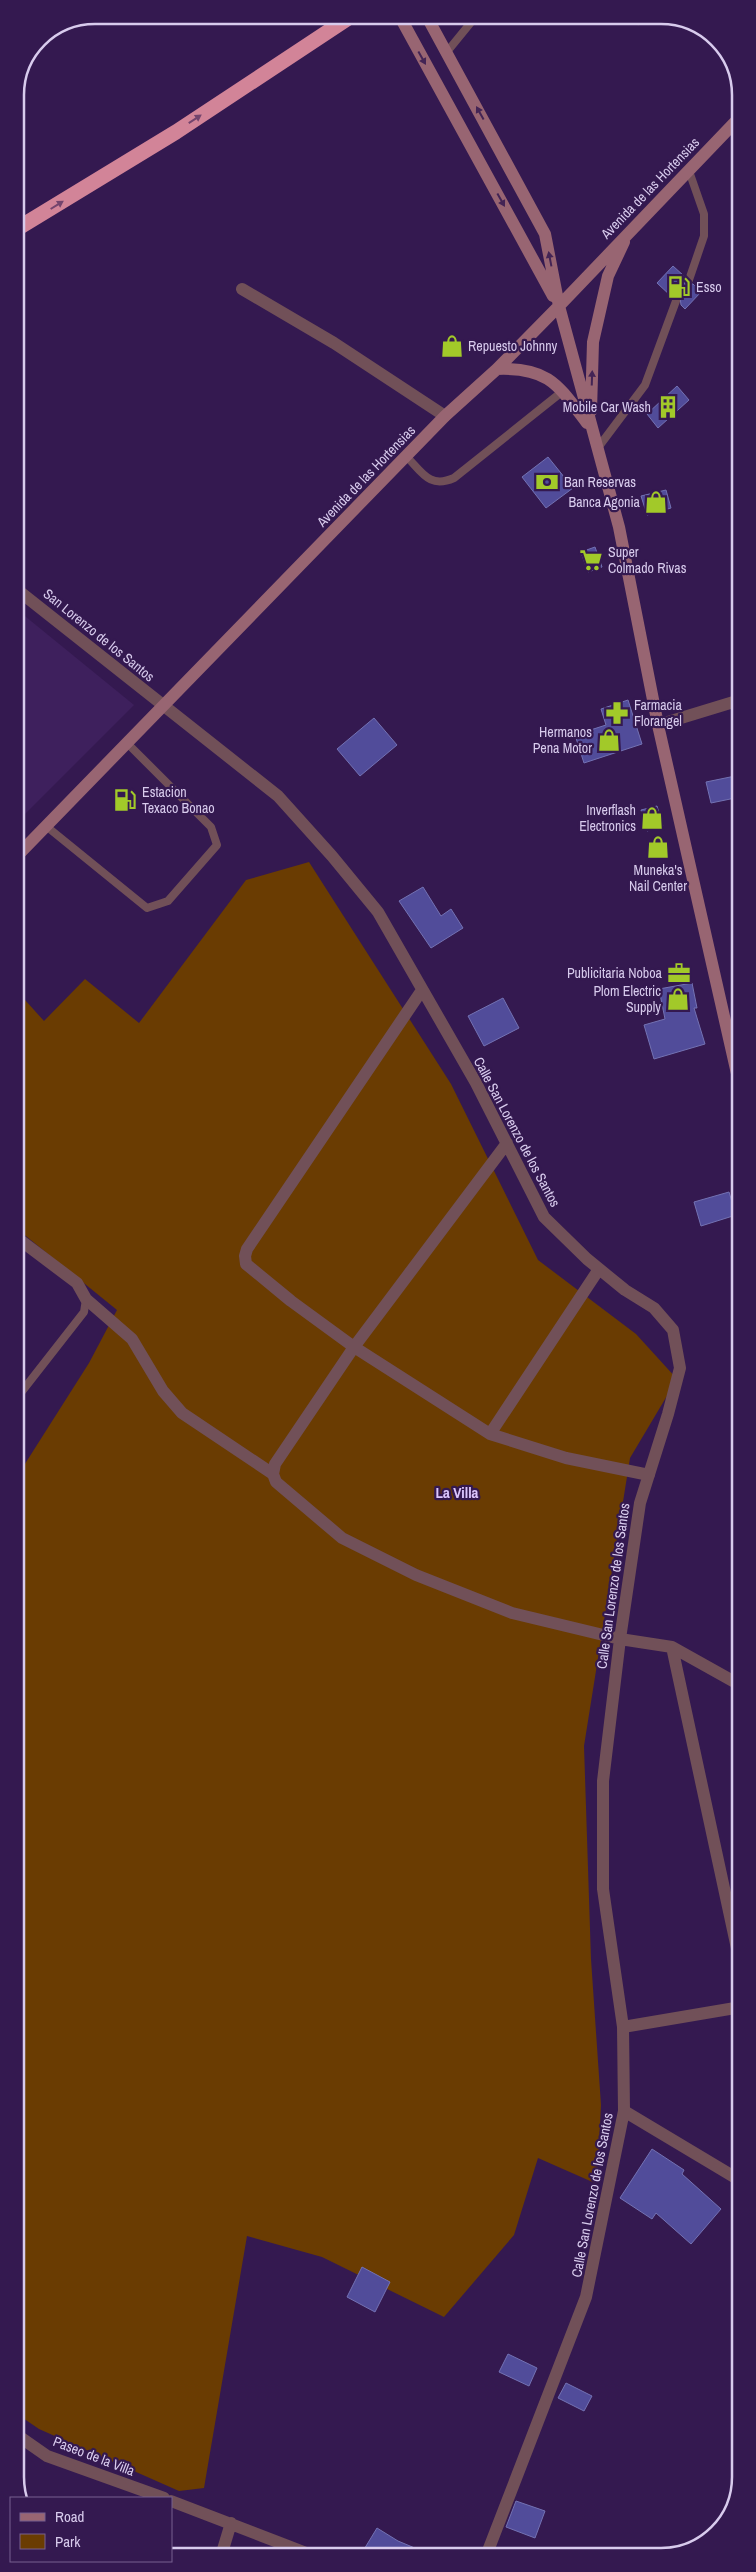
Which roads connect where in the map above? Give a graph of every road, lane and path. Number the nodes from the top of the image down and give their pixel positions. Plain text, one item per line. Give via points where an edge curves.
1 (339, 24) edge
2 (404, 24) edge
3 (431, 24) edge
4 (469, 24) edge
5 (446, 53) junction
6 (732, 125) edge
7 (688, 170) junction
8 (24, 225) edge
9 (629, 231) junction
10 (689, 280) dead end
11 (242, 289) dead end
12 (676, 301) dead end
13 (559, 306) junction
14 (497, 369) junction
15 (563, 391) junction
16 (445, 416) junction
17 (590, 426) junction
18 (597, 449) junction
19 (406, 456) junction
20 (24, 595) edge
21 (732, 702) edge
22 (164, 706) junction
23 (658, 725) junction
24 (127, 743) junction
25 (46, 826) junction
26 (24, 849) edge
27 (422, 990) junction
28 (732, 1052) edge
29 (507, 1144) junction
30 (24, 1243) edge
31 (599, 1269) junction
32 (86, 1299) junction
33 (354, 1347) junction
34 (24, 1390) edge
35 (490, 1434) junction
36 (273, 1474) junction
37 (649, 1475) junction
38 (620, 1639) junction
39 (672, 1647) junction
40 (732, 1681) edge
41 (732, 1925) edge
42 (732, 2009) edge
43 (623, 2027) junction
44 (624, 2111) junction
45 (732, 2176) edge
46 (24, 2440) edge
47 (161, 2497) edge
48 (172, 2501) edge
49 (231, 2523) junction
50 (223, 2548) edge
51 (294, 2548) edge
52 (489, 2548) edge

8 -> 1 highway via 176,132
2 -> 13 main road
3 - 5 main road
4 - 5 lane
13 -> 5 main road via 546,234
6 - 7 main road, Avenida de las Hortensias
7 - 9 main road, Avenida de las Hortensias
7 - 10 lane via 704,214 704,236
9 - 13 main road, Avenida de las Hortensias
17 -> 9 main road via 593,342 608,276
11 - 16 street via 334,342
12 - 18 lane via 645,385
13 - 14 main road, Avenida de las Hortensias
13 - 17 main road
14 - 15 main road via 534,371 556,382
14 - 16 main road, Avenida de las Hortensias
15 - 17 main road
15 - 19 lane via 454,478 442,483 432,482
16 - 19 main road, Avenida de las Hortensias
17 - 18 main road
18 - 23 main road via 619,527
19 - 22 main road, Avenida de las Hortensias
20 - 22 street, San Lorenzo de los Santos
21 - 23 street
22 - 24 main road, Avenida de las Hortensias
22 - 27 street, Calle San Lorenzo de los Santos via 278,796 308,829 378,912
23 - 28 main road
24 - 25 main road, Avenida de las Hortensias
24 - 25 lane via 211,827 216,845 168,901 146,908
25 - 26 main road, Avenida de las Hortensias
27 - 29 street, Calle San Lorenzo de los Santos
27 - 33 street via 245,1256 250,1269
29 - 31 street, Calle San Lorenzo de los Santos via 544,1217
29 - 33 street
30 - 32 street via 77,1283
31 - 35 street
31 - 37 street, Calle San Lorenzo de los Santos via 654,1308 673,1330 680,1368
32 - 34 lane via 84,1312
32 - 36 street via 132,1339 182,1414
33 - 35 street
33 - 36 street via 275,1464
35 - 37 street via 566,1458
36 - 38 street via 276,1482 342,1538 416,1575 512,1613
37 - 38 street, Calle San Lorenzo de los Santos via 640,1503
38 - 39 street
38 - 43 street, Calle San Lorenzo de los Santos via 603,1781 603,1889
39 - 40 street
39 - 41 street
42 - 43 street
43 - 44 street, Calle San Lorenzo de los Santos
44 - 45 street
44 - 52 street, Calle San Lorenzo de los Santos via 586,2297
46 - 47 street, Paseo de la Villa via 47,2456
48 - 49 street
49 - 50 street
49 - 51 street

